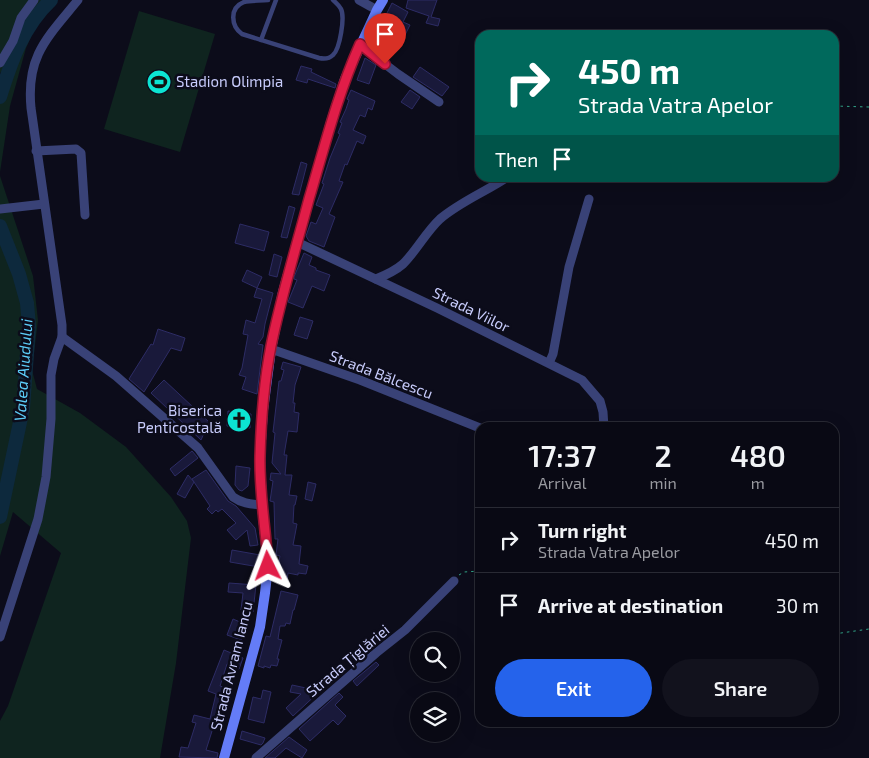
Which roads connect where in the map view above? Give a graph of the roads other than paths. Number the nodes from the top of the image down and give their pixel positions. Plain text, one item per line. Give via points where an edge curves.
1 (34, 0) edge
2 (78, 0) edge
3 (266, 0) edge
4 (276, 0) edge
5 (333, 0) edge
6 (359, 0) edge
7 (383, 0) edge
8 (377, 10) junction
9 (261, 40) junction
10 (360, 44) junction
11 (0, 63) edge
12 (439, 102) dead end
13 (36, 152) junction
14 (500, 182) edge
15 (589, 200) dead end
16 (44, 204) junction
17 (0, 209) edge
18 (85, 215) dead end
19 (297, 242) junction
20 (376, 280) junction
21 (62, 337) junction
22 (271, 348) junction
23 (549, 363) junction
24 (604, 422) edge
25 (475, 426) edge
26 (262, 505) junction
27 (454, 581) road end
28 (0, 636) edge
29 (224, 758) edge
30 (256, 758) edge

1 - 11 street via 21,18
2 - 13 street via 42,46 32,70 30,95
3 - 9 lane via 242,3 233,16 236,30
4 - 9 lane
5 - 9 lane via 341,9 343,19 338,48 333,56 318,58
6 - 8 street
7 - 8 main road, Strada Avram Iancu
8 - 10 main road, Strada Avram Iancu
10 - 12 street
10 - 19 main road, Strada Avram Iancu via 331,122
13 - 16 street
13 - 18 street via 76,149 81,153
14 - 20 street via 455,207 428,231 398,268
15 - 23 street via 569,267
16 - 17 street
16 - 21 street
19 - 20 street, Strada Viilor
19 - 22 main road, Strada Avram Iancu
20 - 23 street, Strada Viilor
21 - 26 street via 116,376 198,448 233,497 248,504
21 - 28 street via 51,375 46,477 38,519
22 - 25 street, Strada Bălcescu
22 - 26 main road, Strada Avram Iancu via 260,456
23 - 24 street, Strada Viilor via 582,380 600,401
26 - 29 main road, Strada Avram Iancu via 268,566 265,593 255,646
27 - 30 street, Strada Țiglăriei via 405,630

